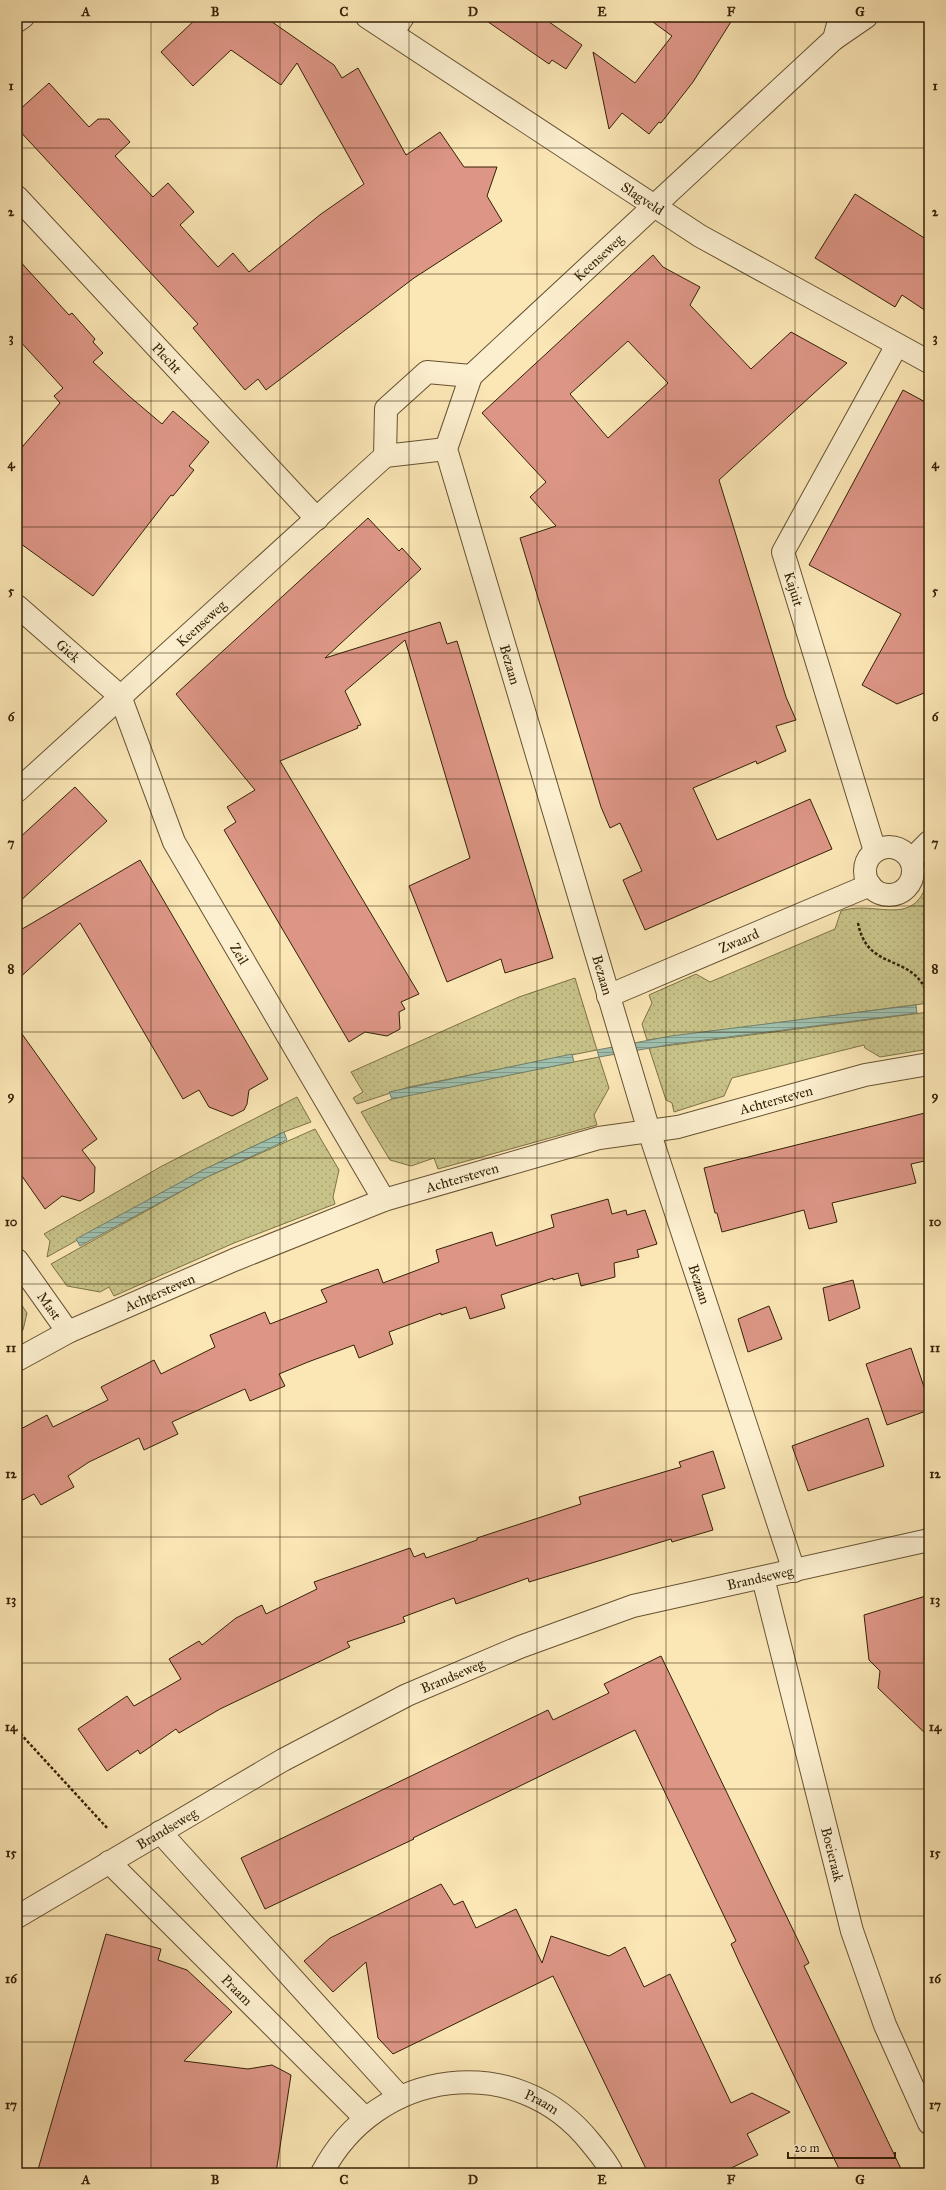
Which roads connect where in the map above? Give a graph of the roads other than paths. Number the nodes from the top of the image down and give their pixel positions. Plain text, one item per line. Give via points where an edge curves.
1 (23, 17) edge
2 (367, 17) edge
3 (840, 17) edge
4 (866, 17) edge
5 (17, 21) edge
6 (397, 25) edge
7 (834, 39) junction
8 (17, 197) edge
9 (653, 205) junction
10 (897, 345) junction
11 (929, 362) edge
12 (471, 376) junction
13 (446, 449) junction
14 (385, 456) junction
15 (317, 519) junction
16 (17, 606) edge
17 (120, 696) junction
18 (17, 791) edge
19 (929, 842) edge
20 (875, 851) junction
21 (911, 860) junction
22 (861, 890) junction
23 (608, 996) junction
24 (929, 1064) edge
25 (648, 1131) junction
26 (384, 1200) junction
27 (17, 1260) edge
28 (68, 1332) junction
29 (17, 1360) edge
30 (929, 1540) edge
31 (794, 1571) junction
32 (763, 1578) junction
33 (160, 1832) junction
34 (109, 1862) junction
35 (17, 1916) edge
36 (399, 2096) junction
37 (365, 2118) junction
38 (929, 2122) edge
39 (322, 2173) edge
40 (612, 2173) edge

1 - 5 street
2 - 6 street, Slagveld
3 - 7 street
4 - 7 street, Keenseweg
6 - 9 street, Slagveld
7 - 9 street, Keenseweg
8 - 15 street, Plecht
9 - 10 street, Slagveld via 700,236
9 - 12 street, Keenseweg
10 - 11 street, Slagveld
10 - 20 street, Kajuit via 783,552
12 - 13 street
12 - 14 street via 427,372 386,409
13 - 14 street
13 - 23 street, Bezaan
14 - 15 street, Keenseweg
15 - 17 street, Keenseweg
16 - 17 street, Giek
17 - 18 street, Keenseweg
17 - 26 street, Zeil via 174,842
19 - 21 street
20 - 21 street via 892,847 902,851
20 - 22 street via 869,858
21 - 22 street via 913,874 908,886 897,894
22 - 23 street, Zwaard
23 - 25 street, Bezaan
24 - 25 street, Achtersteven via 865,1075 678,1126
25 - 26 street, Achtersteven via 599,1138
25 - 31 street, Bezaan
26 - 28 street, Achtersteven via 234,1260
27 - 28 street, Mast
28 - 29 street, Achtersteven
30 - 31 street, Brandseweg
31 - 32 street, Brandseweg
32 - 33 street, Brandseweg via 633,1606 520,1647 407,1695 283,1760
32 - 38 street, Boeieraak via 852,1931 885,2025
33 - 34 street, Brandseweg
33 - 36 street
34 - 35 street, Brandseweg
34 - 37 street, Praam
36 - 37 street, Praam
36 - 40 street, Praam via 440,2084 470,2082 514,2088 554,2107 577,2125
37 - 39 street, Praam via 332,2154

